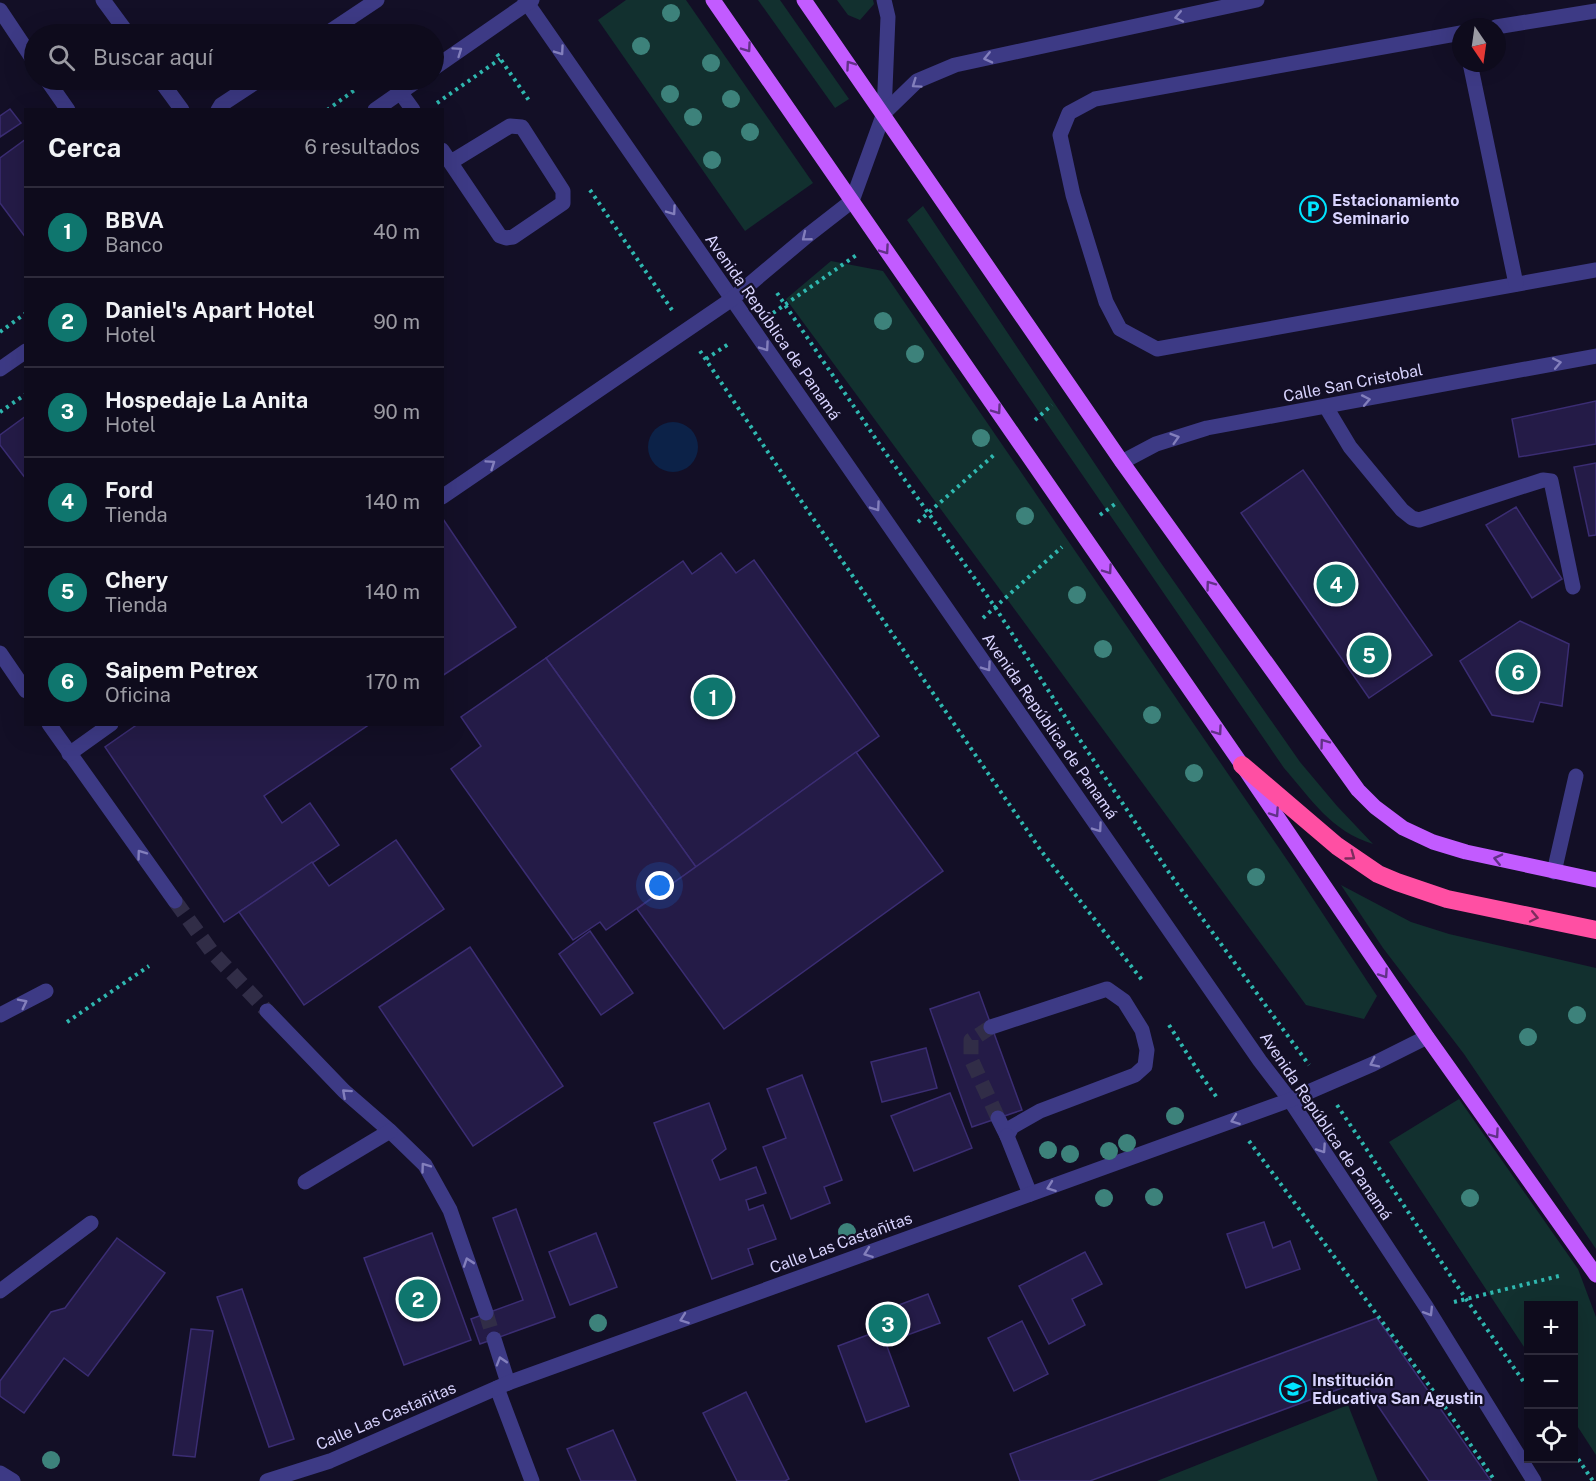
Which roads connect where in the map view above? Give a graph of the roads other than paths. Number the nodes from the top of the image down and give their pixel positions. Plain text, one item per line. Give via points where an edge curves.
1 (103, 0) edge
2 (377, 0) edge
3 (713, 0) edge
4 (804, 0) edge
5 (884, 0) edge
6 (1257, 0) edge
7 (528, 1) edge
8 (0, 10) edge
9 (1596, 11) edge
10 (121, 24) edge
11 (341, 24) edge
12 (1506, 25) edge
13 (1452, 35) edge
14 (24, 46) edge
15 (444, 61) edge
16 (1472, 72) edge
17 (54, 90) edge
18 (167, 90) edge
19 (244, 90) edge
20 (403, 90) edge
21 (400, 92) junction
22 (67, 108) edge
23 (181, 108) edge
24 (219, 108) edge
25 (378, 108) edge
26 (412, 108) edge
27 (884, 113) junction
28 (447, 156) edge
29 (852, 201) junction
30 (1596, 270) edge
31 (1516, 284) junction
32 (732, 298) junction
33 (24, 352) edge
34 (1596, 356) edge
35 (0, 369) edge
36 (1326, 407) junction
37 (1122, 462) junction
38 (444, 496) edge
39 (1573, 587) dead end
40 (0, 653) edge
41 (24, 688) edge
42 (50, 726) edge
43 (108, 726) edge
44 (69, 754) junction
45 (1242, 765) junction
46 (1576, 776) dead end
47 (1554, 872) junction
48 (1596, 880) edge
49 (175, 902) tunnel mouth
50 (1596, 930) edge
51 (46, 992) dead end
52 (267, 1011) tunnel mouth
53 (0, 1015) edge
54 (991, 1027) tunnel mouth
55 (1427, 1036) junction
56 (1290, 1100) junction
57 (998, 1118) tunnel mouth
58 (390, 1131) junction
59 (1007, 1136) junction
60 (305, 1182) dead end
61 (1030, 1194) junction
62 (91, 1223) dead end
63 (1594, 1271) edge
64 (0, 1291) edge
65 (486, 1313) tunnel mouth
66 (494, 1339) tunnel mouth
67 (503, 1385) junction
68 (0, 1473) edge
69 (13, 1481) edge
70 (267, 1481) edge
71 (532, 1481) edge
72 (1534, 1481) edge

1 - 10 street
2 - 11 street
3 -> 29 main road
27 -> 4 main road
5 - 27 street via 888,17
6 -> 27 street via 956,65 917,81
15 -> 7 street
7 -> 32 street, Avenida República de Panamá
8 - 14 street
9 - 12 street
13 - 31 street via 1095,99 1069,113 1060,135 1073,195 1106,302 1120,328 1157,349
16 - 31 street
17 - 22 street
18 - 23 street
19 - 24 street
20 - 21 street
21 - 25 street
21 - 26 street
27 - 29 street
27 - 37 main road
28 - 28 street via 500,236 513,237 563,203 563,190 522,127 510,126
29 -> 32 street
29 -> 45 main road
30 - 31 street
38 -> 32 street
32 -> 56 street, Avenida República de Panamá
33 - 35 street
36 -> 34 street, Calle San Cristobal
37 -> 36 street, Calle San Cristobal via 1156,444 1207,428
36 - 39 street via 1350,447 1412,518 1419,520 1543,480 1551,481
47 -> 37 main road via 1433,843 1403,828 1375,807 1358,790
40 - 41 street
42 - 44 street
43 - 44 street
49 -> 44 street
45 -> 50 highway via 1337,846 1378,874 1447,899
45 -> 55 main road
46 - 47 street
47 - 48 main road
53 -> 51 street
58 -> 52 street via 344,1092
54 - 59 street via 1107,989 1124,1001 1142,1030 1147,1050 1145,1066 1136,1075 1040,1111 1012,1127
55 -> 56 street, Calle Las Castañitas
55 -> 63 main road
56 -> 61 street, Calle Las Castañitas
56 -> 72 street, Avenida República de Panamá via 1427,1308
57 - 59 street
58 - 60 street
65 -> 58 street via 450,1210 425,1165
59 - 61 street
61 -> 67 street, Calle Las Castañitas
62 - 64 street
67 -> 66 street
67 - 70 street, Calle Las Castañitas via 330,1461
67 - 71 street
68 - 69 street

